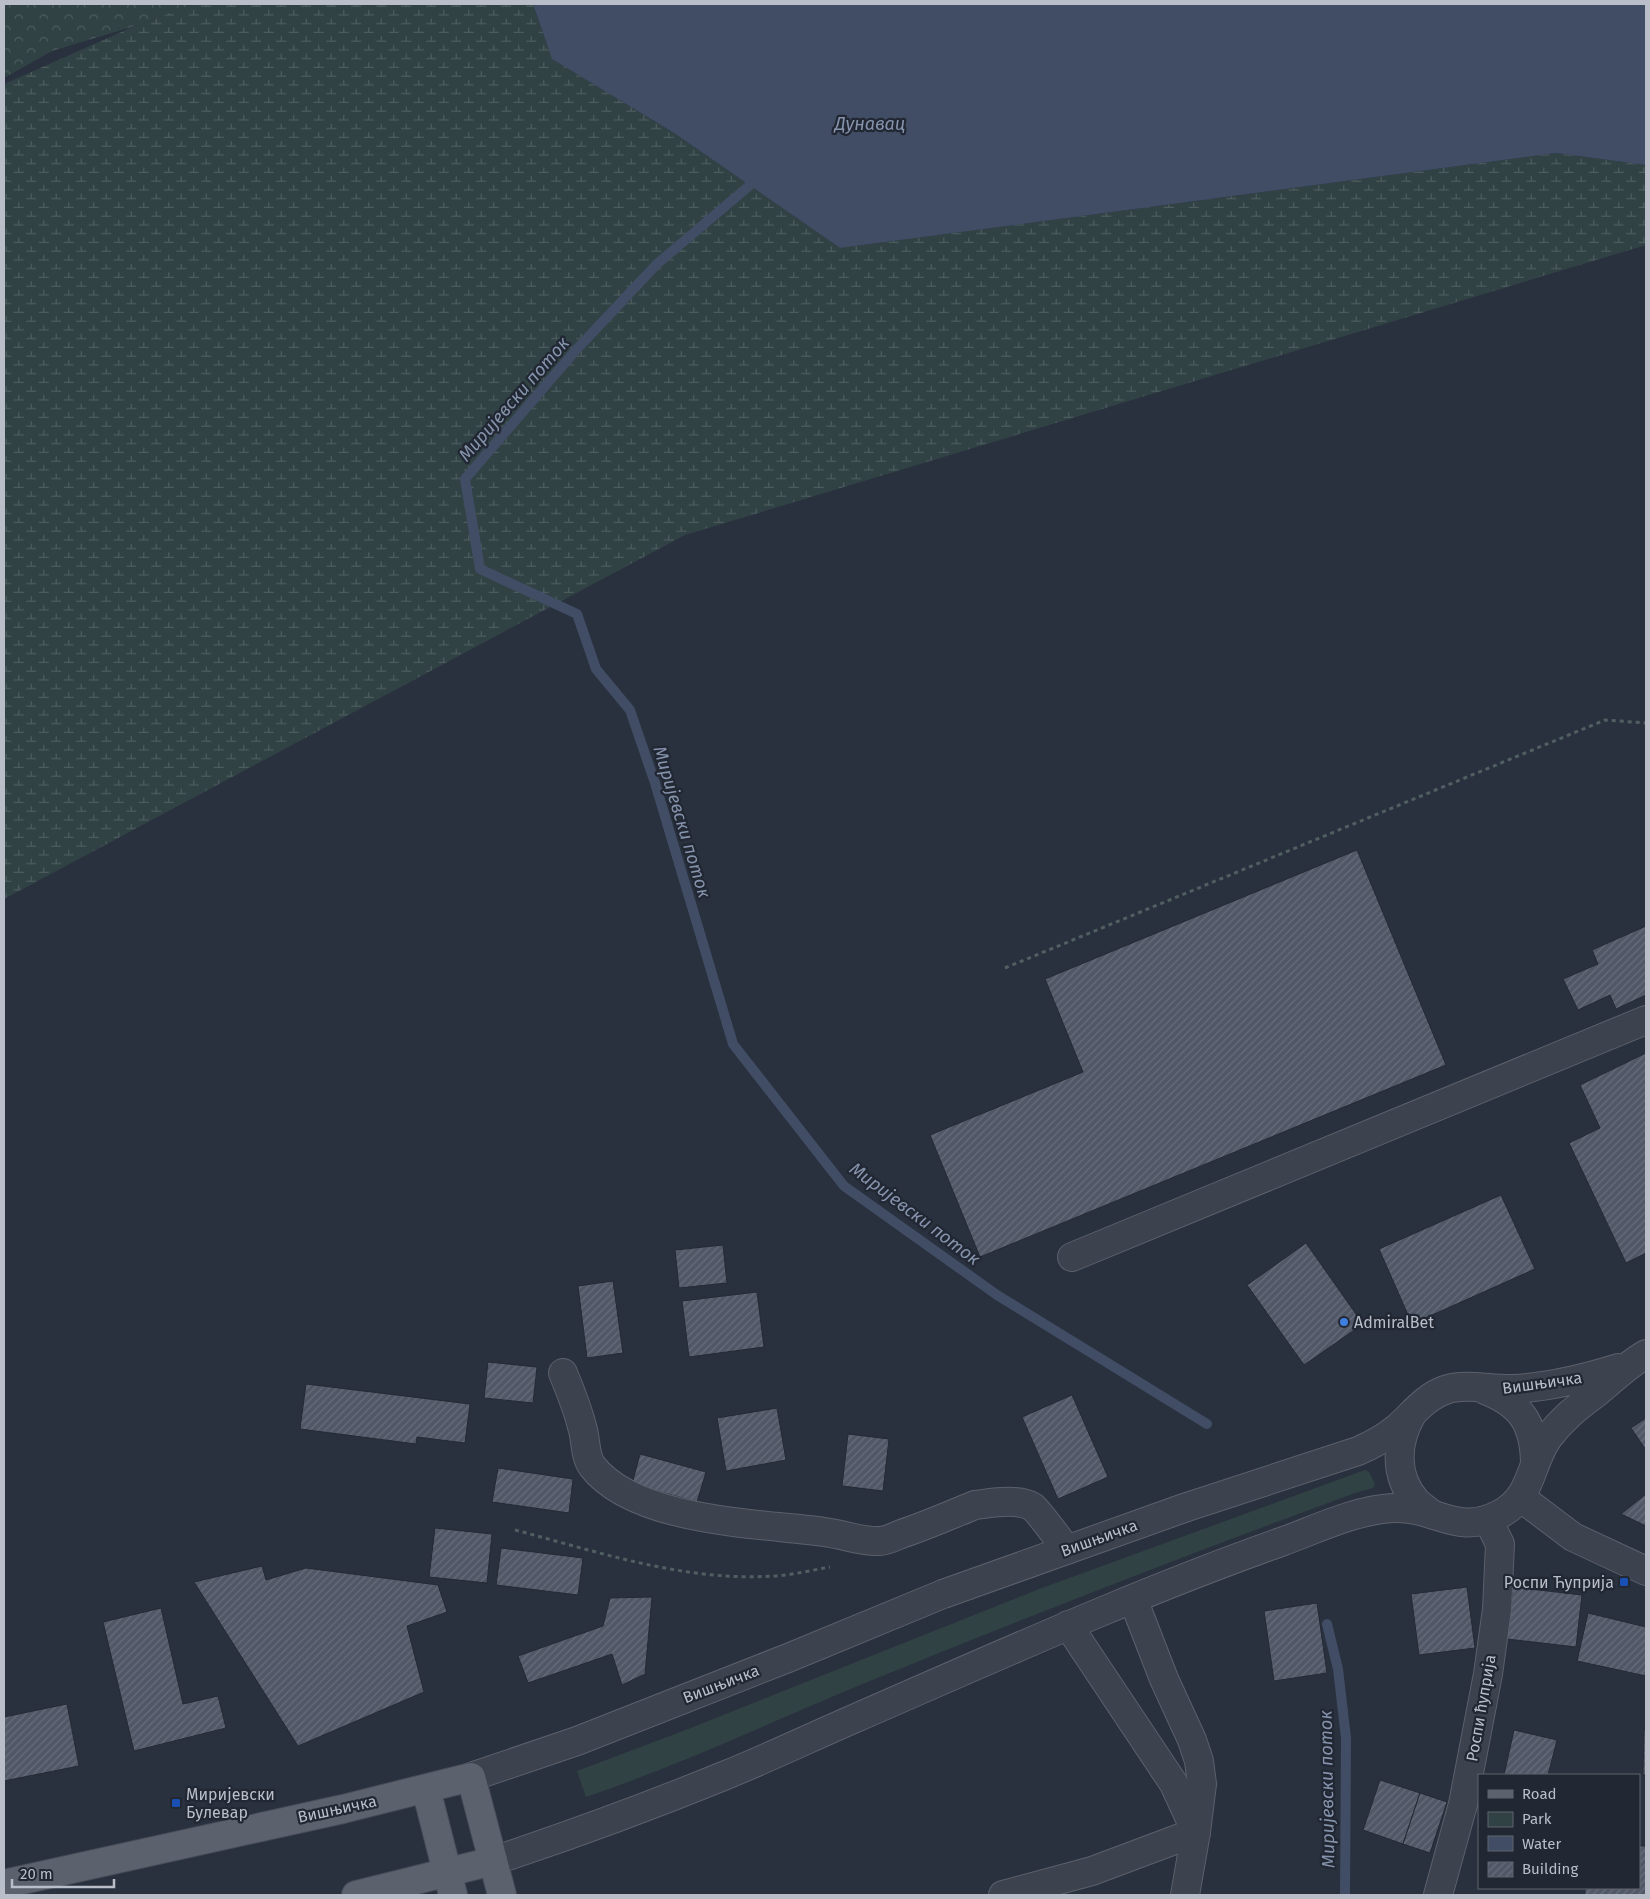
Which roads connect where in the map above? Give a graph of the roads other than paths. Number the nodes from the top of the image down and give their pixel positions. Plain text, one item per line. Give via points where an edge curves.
1 (1646, 1020) edge
2 (1072, 1257) dead end
3 (1638, 1359) edge
4 (563, 1373) dead end
5 (1484, 1389) junction
6 (1414, 1412) junction
7 (1535, 1462) junction
8 (1520, 1497) junction
9 (1432, 1514) junction
10 (1488, 1520) junction
11 (1066, 1550) junction
12 (1646, 1571) edge
13 (1133, 1599) junction
14 (1068, 1625) junction
15 (471, 1777) junction
16 (426, 1789) junction
17 (1196, 1832) junction
18 (493, 1861) junction
19 (4, 1884) edge
20 (450, 1884) edge
21 (356, 1895) edge
22 (502, 1895) edge
23 (1003, 1895) edge
24 (1185, 1895) edge
25 (1438, 1895) edge

1 - 2 street
3 - 5 street, Вишњичка via 1576,1381
3 - 7 street, Вишњичка via 1566,1416 1544,1443
4 - 11 street via 577,1407 586,1452 594,1468 613,1485 655,1505 701,1517 827,1532 862,1541 882,1541 975,1506 1020,1503 1033,1507
5 - 6 street, Вишњичка via 1464,1387 1445,1390
5 - 7 street, Вишњичка via 1502,1396 1517,1408 1528,1424
6 - 9 street, Вишњичка via 1404,1429 1399,1448 1400,1467 1411,1494
6 - 11 street, Вишњичка via 1377,1442 1358,1451
7 - 8 street, Вишњичка via 1530,1481
8 - 10 street, Вишњичка via 1506,1511
8 - 12 street via 1573,1537
9 - 10 street, Вишњичка via 1450,1521
9 - 13 street, Вишњичка via 1395,1508 1372,1511 1252,1552
10 - 25 street, Роспи ћуприја via 1500,1544 1497,1609 1463,1804
11 - 15 street, Вишњичка via 943,1594 577,1741
13 - 14 street, Вишњичка
13 - 17 street via 1199,1762 1202,1784
14 - 17 street via 1174,1784
14 - 18 street, Вишњичка via 726,1775
15 - 16 main road, Вишњичка
15 - 18 main road
16 - 19 main road, Вишњичка
16 - 20 main road
17 - 23 street via 1092,1871
17 - 24 street
18 - 20 main road, Вишњичка
18 - 22 main road
20 - 21 main road, Вишњичка

